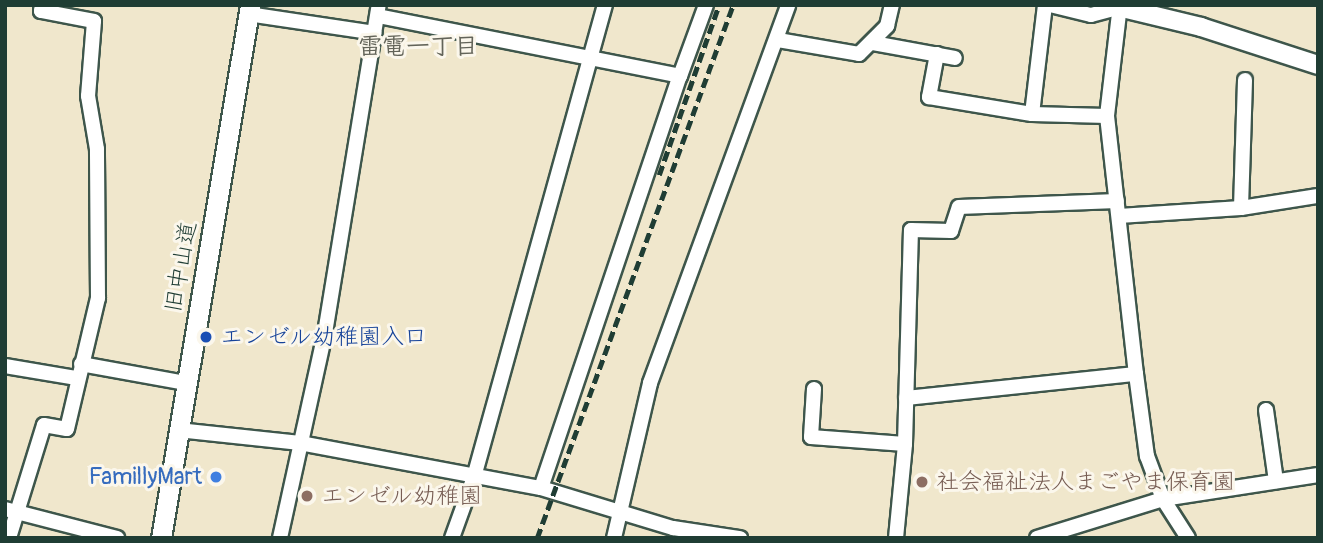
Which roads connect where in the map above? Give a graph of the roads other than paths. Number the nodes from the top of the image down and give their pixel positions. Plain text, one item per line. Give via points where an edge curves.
1 (42, 5) edge
2 (605, 5) edge
3 (706, 5) edge
4 (788, 5) edge
5 (892, 5) edge
6 (1045, 5) edge
7 (1050, 5) edge
8 (1117, 6) edge
9 (249, 9) edge
10 (378, 10) edge
11 (375, 33) junction
12 (778, 40) junction
13 (873, 43) junction
14 (937, 54) junction
15 (955, 58) dead end
16 (588, 59) junction
17 (1318, 65) edge
18 (680, 76) junction
19 (1245, 80) dead end
20 (1032, 114) junction
21 (1107, 116) junction
22 (1318, 195) edge
23 (1117, 201) junction
24 (1241, 208) junction
25 (1119, 216) junction
26 (5, 366) edge
27 (79, 371) junction
28 (1136, 374) junction
29 (186, 383) junction
30 (814, 389) dead end
31 (906, 398) junction
32 (1266, 410) dead end
33 (178, 430) junction
34 (300, 443) junction
35 (905, 444) junction
36 (1318, 475) edge
37 (474, 477) junction
38 (1276, 481) junction
39 (541, 488) junction
40 (1163, 499) junction
41 (11, 511) edge
42 (619, 512) junction
43 (9, 538) edge
44 (117, 538) edge
45 (162, 538) edge
46 (280, 538) edge
47 (452, 538) edge
48 (614, 538) edge
49 (740, 538) edge
50 (896, 538) edge
51 (1037, 538) edge
52 (1188, 538) edge

1 - 27 street via 41,11 94,21 88,96 97,149 98,298
2 - 16 street
3 - 18 street
4 - 12 street
5 - 13 street via 887,26
6 - 20 street
7 - 8 street via 1091,15
8 - 17 street via 1201,27
8 - 21 street
9 - 11 street
9 - 29 main road, 旧中山道
10 - 11 street
10 - 16 street
11 - 34 street via 325,333
12 - 13 street via 859,54
12 - 42 street via 650,383
13 - 14 street
14 - 15 street
14 - 20 street via 929,97
16 - 18 street
16 - 37 street
18 - 39 street
19 - 24 street
20 - 21 street
21 - 23 street
22 - 24 street
23 - 25 street
23 - 31 street via 959,207 951,231 911,230
24 - 25 street
25 - 28 street
26 - 27 street
27 - 29 street
27 - 41 street via 67,429 44,425
28 - 31 street
28 - 40 street via 1147,456
29 - 33 main road, 旧中山道
30 - 35 street via 811,437
31 - 35 street
32 - 38 street
33 - 34 street
33 - 45 main road, 旧中山道
34 - 37 street
34 - 46 street
35 - 50 street
36 - 38 street
37 - 39 street
37 - 47 street
38 - 40 street
39 - 42 street
40 - 51 street
40 - 52 street
41 - 43 street
41 - 44 street
42 - 48 street
42 - 49 street via 673,528

